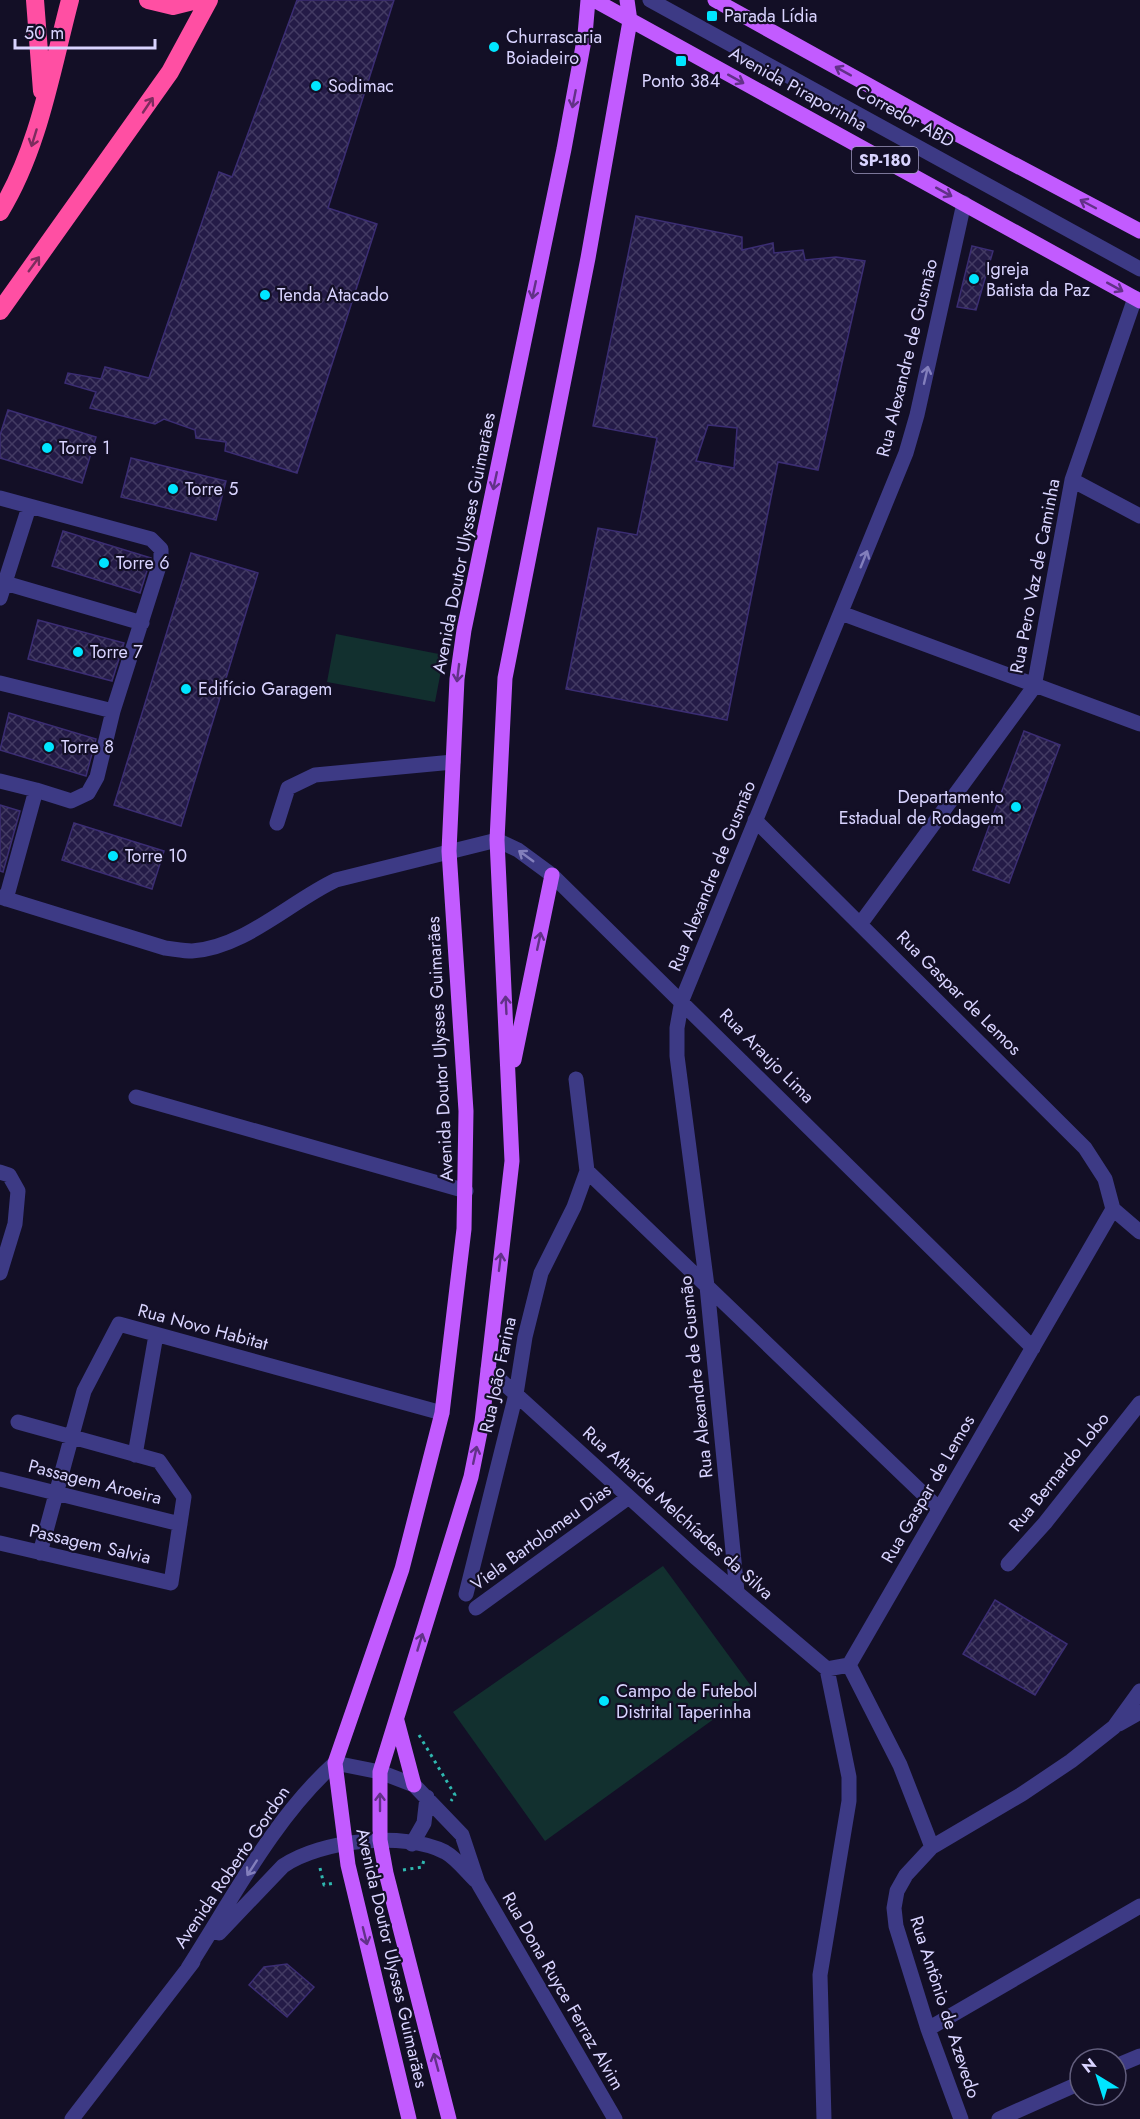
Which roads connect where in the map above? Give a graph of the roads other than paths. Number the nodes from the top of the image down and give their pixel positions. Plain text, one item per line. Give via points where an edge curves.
1 (34, 0) edge
2 (70, 0) edge
3 (148, 0) edge
4 (197, 0) edge
5 (209, 0) edge
6 (588, 0) edge
7 (594, 0) edge
8 (627, 0) edge
9 (650, 0) edge
10 (715, 0) edge
11 (630, 21) junction
12 (43, 105) junction
13 (964, 203) junction
14 (0, 212) edge
15 (1140, 231) edge
16 (1140, 269) edge
17 (1137, 300) edge
18 (0, 311) edge
19 (1072, 480) junction
20 (0, 498) edge
21 (29, 507) junction
22 (1140, 516) edge
23 (5, 583) junction
24 (0, 598) edge
25 (842, 613) junction
26 (142, 623) junction
27 (0, 683) edge
28 (1034, 687) junction
29 (113, 711) junction
30 (1140, 724) edge
31 (453, 762) junction
32 (0, 781) edge
33 (36, 790) junction
34 (755, 820) junction
35 (277, 823) dead end
36 (497, 840) junction
37 (449, 851) junction
38 (552, 875) junction
39 (3, 898) edge
40 (861, 923) junction
41 (682, 1000) junction
42 (576, 1079) dead end
43 (510, 1081) junction
44 (136, 1096) dead end
45 (587, 1171) junction
46 (0, 1172) edge
47 (466, 1191) junction
48 (1113, 1209) junction
49 (1140, 1232) edge
50 (0, 1273) edge
51 (707, 1286) junction
52 (156, 1335) junction
53 (1033, 1348) junction
54 (488, 1369) junction
55 (516, 1394) junction
56 (1140, 1403) edge
57 (442, 1413) junction
58 (18, 1422) dead end
59 (71, 1437) junction
60 (135, 1455) junction
61 (0, 1479) edge
62 (56, 1493) junction
63 (629, 1497) junction
64 (939, 1509) junction
65 (180, 1524) junction
66 (0, 1543) edge
67 (40, 1552) junction
68 (1008, 1564) dead end
69 (737, 1592) junction
70 (466, 1594) dead end
71 (476, 1608) dead end
72 (849, 1665) junction
73 (827, 1668) junction
74 (1140, 1691) edge
75 (1140, 1712) edge
76 (397, 1721) junction
77 (1113, 1727) junction
78 (335, 1763) junction
79 (380, 1772) junction
80 (414, 1785) junction
81 (427, 1797) junction
82 (380, 1840) junction
83 (343, 1843) junction
84 (412, 1844) junction
85 (932, 1847) junction
86 (478, 1883) junction
87 (1140, 1906) edge
88 (188, 1968) junction
89 (928, 2029) junction
90 (1068, 2088) edge
91 (72, 2119) edge
92 (409, 2119) edge
93 (449, 2119) edge
94 (615, 2119) edge
95 (824, 2119) edge
96 (961, 2119) edge
97 (999, 2119) edge

1 - 12 highway
2 - 12 highway
3 - 4 highway via 173,6
18 -> 5 highway via 164,82
6 -> 31 main road, Avenida Doutor Ulysses Guimarães via 573,103 464,630
7 - 11 main road, Avenida Piraporinha / SP-180
8 - 11 main road, Avenida Doutor Ulysses Guimarães
9 - 16 street, Corredor ABD
15 -> 10 main road, Avenida Piraporinha
11 -> 13 main road, Avenida Piraporinha / SP-180
11 - 36 main road, Avenida Doutor Ulysses Guimarães via 588,258 505,678
12 -> 14 highway via 18,182
13 -> 17 main road, Avenida Piraporinha / SP-180
25 -> 13 street, Rua Alexandre de Gusmão via 906,453
17 - 19 street, Rua Pero Vaz de Caminha
19 - 22 street
19 - 28 street, Rua Pero Vaz de Caminha
20 - 21 street
21 - 23 street
21 - 26 street via 151,539 161,549
23 - 24 street
23 - 26 street
25 - 28 street
25 - 34 street, Rua Alexandre de Gusmão
26 - 29 street
27 - 29 street
28 - 30 street
28 - 40 street, Rua Pero Vaz de Caminha
29 - 33 street via 97,777 88,793 71,801
31 - 35 street via 315,775 288,788
31 - 37 main road, Avenida Doutor Ulysses Guimarães
32 - 33 street
33 - 39 street
34 - 40 street, Rua Gaspar de Lemos
34 - 41 street, Rua Alexandre de Gusmão
36 - 37 street
38 -> 36 street, Rua Araujo Lima
43 -> 36 main road, Avenida Doutor Ulysses Guimarães
37 - 39 street via 336,880 257,928 193,951 165,948
37 - 47 main road, Avenida Doutor Ulysses Guimarães via 466,1111
38 - 41 street, Rua Araujo Lima
43 -> 38 main road
40 - 48 street, Rua Gaspar de Lemos via 1086,1148 1105,1179
41 - 51 street, Rua Alexandre de Gusmão via 677,1056
41 - 53 street, Rua Araujo Lima
42 - 45 street
54 -> 43 main road, Avenida Doutor Ulysses Guimarães via 512,1161
44 - 47 street
45 - 51 street
45 - 55 street, Rua João Farina via 542,1273 525,1337
46 - 50 street via 9,1175 18,1191 15,1224
47 - 57 main road, Avenida Doutor Ulysses Guimarães
48 - 49 street
48 - 53 street, Rua Gaspar de Lemos
51 - 64 street
51 - 69 street, Rua Alexandre de Gusmão
52 - 57 street, Rua Novo Habitat
52 - 59 street, Rua Novo Habitat via 119,1324 84,1391
52 - 60 street
53 - 64 street, Rua Gaspar de Lemos
54 - 55 street, Rua Athaíde Melchíades da Silva
76 -> 54 main road, Avenida Doutor Ulysses Guimarães via 471,1477
55 - 63 street, Rua Athaíde Melchíades da Silva
55 - 70 street, Rua João Farina
56 - 68 street, Rua Bernardo Lobo
57 - 78 main road, Avenida Doutor Ulysses Guimarães via 402,1569
58 - 59 street
59 - 60 street
59 - 62 street, Rua Novo Habitat
60 - 65 street via 159,1461 184,1497
61 - 62 street, Passagem Aroeira
62 - 65 street, Passagem Aroeira
62 - 67 street, Rua Novo Habitat
63 - 69 street, Rua Athaíde Melchíades da Silva
63 - 71 street, Viela Bartolomeu Dias
64 - 72 street, Rua Gaspar de Lemos
65 - 67 street, Passagem Salvia via 171,1583
66 - 67 street, Passagem Salvia
69 - 73 street, Rua Athaíde Melchíades da Silva
72 - 73 street
72 - 85 street via 900,1765
73 - 95 street via 849,1776 849,1802 820,1975
74 - 77 street
75 - 77 street
76 - 79 main road, Avenida Doutor Ulysses Guimarães
76 - 80 main road
77 - 85 street, Rua Antônio de Azevedo via 1022,1794
78 - 79 street, Rua Dona Ruyce Ferraz Alvim
78 - 83 main road, Avenida Doutor Ulysses Guimarães
78 -> 88 street, Avenida Roberto Gordon via 310,1786 272,1837
79 - 80 street, Rua Dona Ruyce Ferraz Alvim
82 -> 79 main road, Avenida Doutor Ulysses Guimarães
80 - 81 street, Rua Dona Ruyce Ferraz Alvim
81 - 84 street via 424,1823
81 - 86 street, Rua Dona Ruyce Ferraz Alvim via 462,1835
82 - 83 street, Rua Dona Ruyce Ferraz Alvim
82 - 84 street, Rua Dona Ruyce Ferraz Alvim
93 -> 82 main road, Avenida Doutor Ulysses Guimarães
83 - 88 street, Avenida Roberto Gordon via 316,1850 283,1866
83 -> 92 main road, Avenida Doutor Ulysses Guimarães
84 - 86 street, Rua Dona Ruyce Ferraz Alvim via 447,1854
85 - 89 street, Rua Antônio de Azevedo via 906,1875 894,1908
86 - 94 street, Rua Dona Ruyce Ferraz Alvim
87 - 89 street
88 - 91 street, Avenida Roberto Gordon
89 - 96 street, Rua Antônio de Azevedo
90 - 97 street

